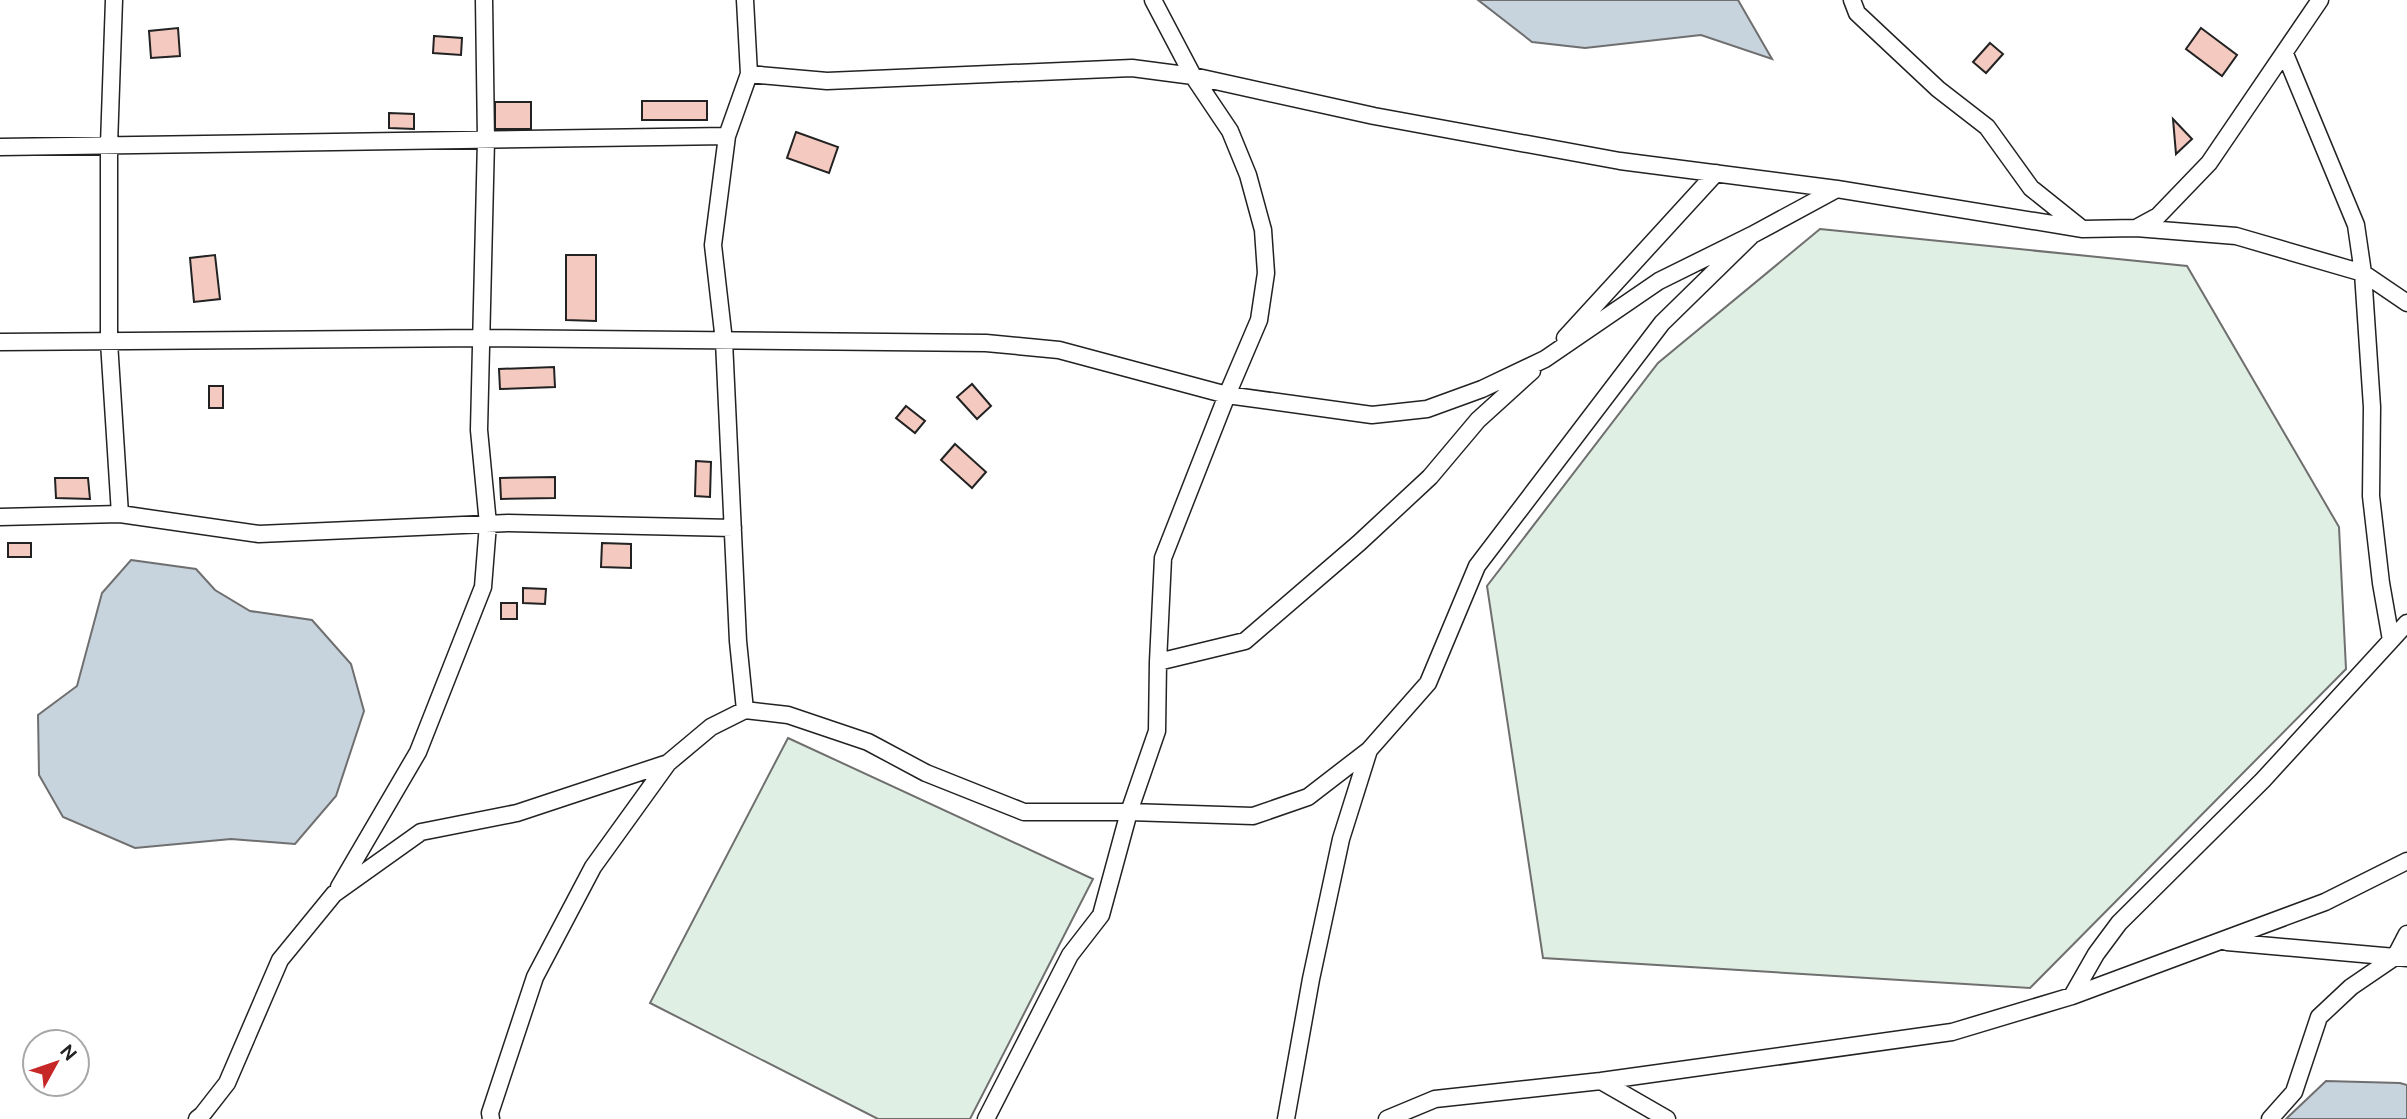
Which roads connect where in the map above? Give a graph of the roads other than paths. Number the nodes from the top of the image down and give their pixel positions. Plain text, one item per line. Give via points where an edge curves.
1 (114, 0) edge
2 (484, 0) edge
3 (745, 0) edge
4 (1153, 0) edge
5 (1852, 0) edge
6 (2320, 0) edge
7 (2285, 54) junction
8 (749, 74) junction
9 (1193, 76) junction
10 (727, 136) junction
11 (486, 140) junction
12 (109, 145) junction
13 (0, 147) edge
14 (1716, 173) junction
15 (1837, 189) junction
16 (2136, 228) junction
17 (2083, 229) junction
18 (1752, 236) junction
19 (2363, 273) junction
20 (2407, 303) edge
21 (482, 338) junction
22 (724, 341) junction
23 (0, 342) edge
24 (109, 342) junction
25 (1545, 359) junction
26 (1227, 395) junction
27 (120, 514) junction
28 (3, 517) edge
29 (488, 524) junction
30 (733, 528) junction
31 (0, 533) edge
32 (2407, 623) edge
33 (2391, 640) junction
34 (1157, 662) junction
35 (745, 710) junction
36 (1369, 750) junction
37 (668, 763) junction
38 (1129, 812) junction
39 (2407, 861) edge
40 (334, 894) junction
41 (2407, 934) edge
42 (2221, 941) junction
43 (2401, 958) edge
44 (2072, 996) junction
45 (1601, 1081) junction
46 (197, 1119) edge
47 (491, 1119) edge
48 (986, 1119) edge
49 (1286, 1119) edge
50 (1387, 1119) edge
51 (1667, 1119) edge
52 (2270, 1119) edge

1 - 12 street
2 - 11 street
3 - 8 street
4 - 9 street
5 - 17 street via 1857,13 1938,89 1987,127 2031,188
6 - 7 street
7 - 16 street via 2209,163 2158,216
7 - 19 street via 2356,225
8 - 9 street via 827,81 1132,68
8 - 10 street
9 - 14 street via 1388,118 1620,161
9 - 26 street via 1230,131 1264,230 1266,273 1259,320
10 - 11 street
10 - 22 street via 713,245
11 - 12 street
11 - 21 street
12 - 13 street
12 - 24 street
14 - 15 street
14 - 25 street
15 - 17 street
15 - 18 street
16 - 17 street
16 - 19 street via 2236,236
18 - 25 street via 1659,281
18 - 36 street via 1662,323 1478,566 1428,683
19 - 20 street
19 - 33 street via 2372,407 2371,496
21 - 22 street
21 - 24 street
21 - 29 street via 479,430
22 - 26 street via 986,343 1059,351
22 - 30 street
23 - 24 street
24 - 27 street
25 - 26 street via 1427,409 1372,415
25 - 34 street via 1478,420 1430,477 1245,641
26 - 34 street via 1163,558
27 - 28 street
27 - 29 street via 259,534
28 - 31 street
29 - 30 street
29 - 40 street via 482,587 418,752
30 - 35 street
32 - 33 street
33 - 44 street via 2263,780 2119,923
34 - 38 street via 1157,731
35 - 37 street via 711,727
35 - 38 street via 788,715 867,742 926,773 1024,813
36 - 38 street via 1308,797 1253,816
36 - 49 street via 1341,839
37 - 40 street via 517,813 421,832
37 - 47 street via 593,867 535,977
38 - 48 street via 1101,915 1070,955
39 - 42 street via 2325,902
40 - 46 street via 280,960 227,1083
41 - 43 street
42 - 43 street
42 - 44 street
43 - 52 street via 2351,987 2319,1017 2294,1092
44 - 45 street via 1952,1032
45 - 50 street via 1435,1099
45 - 51 street

